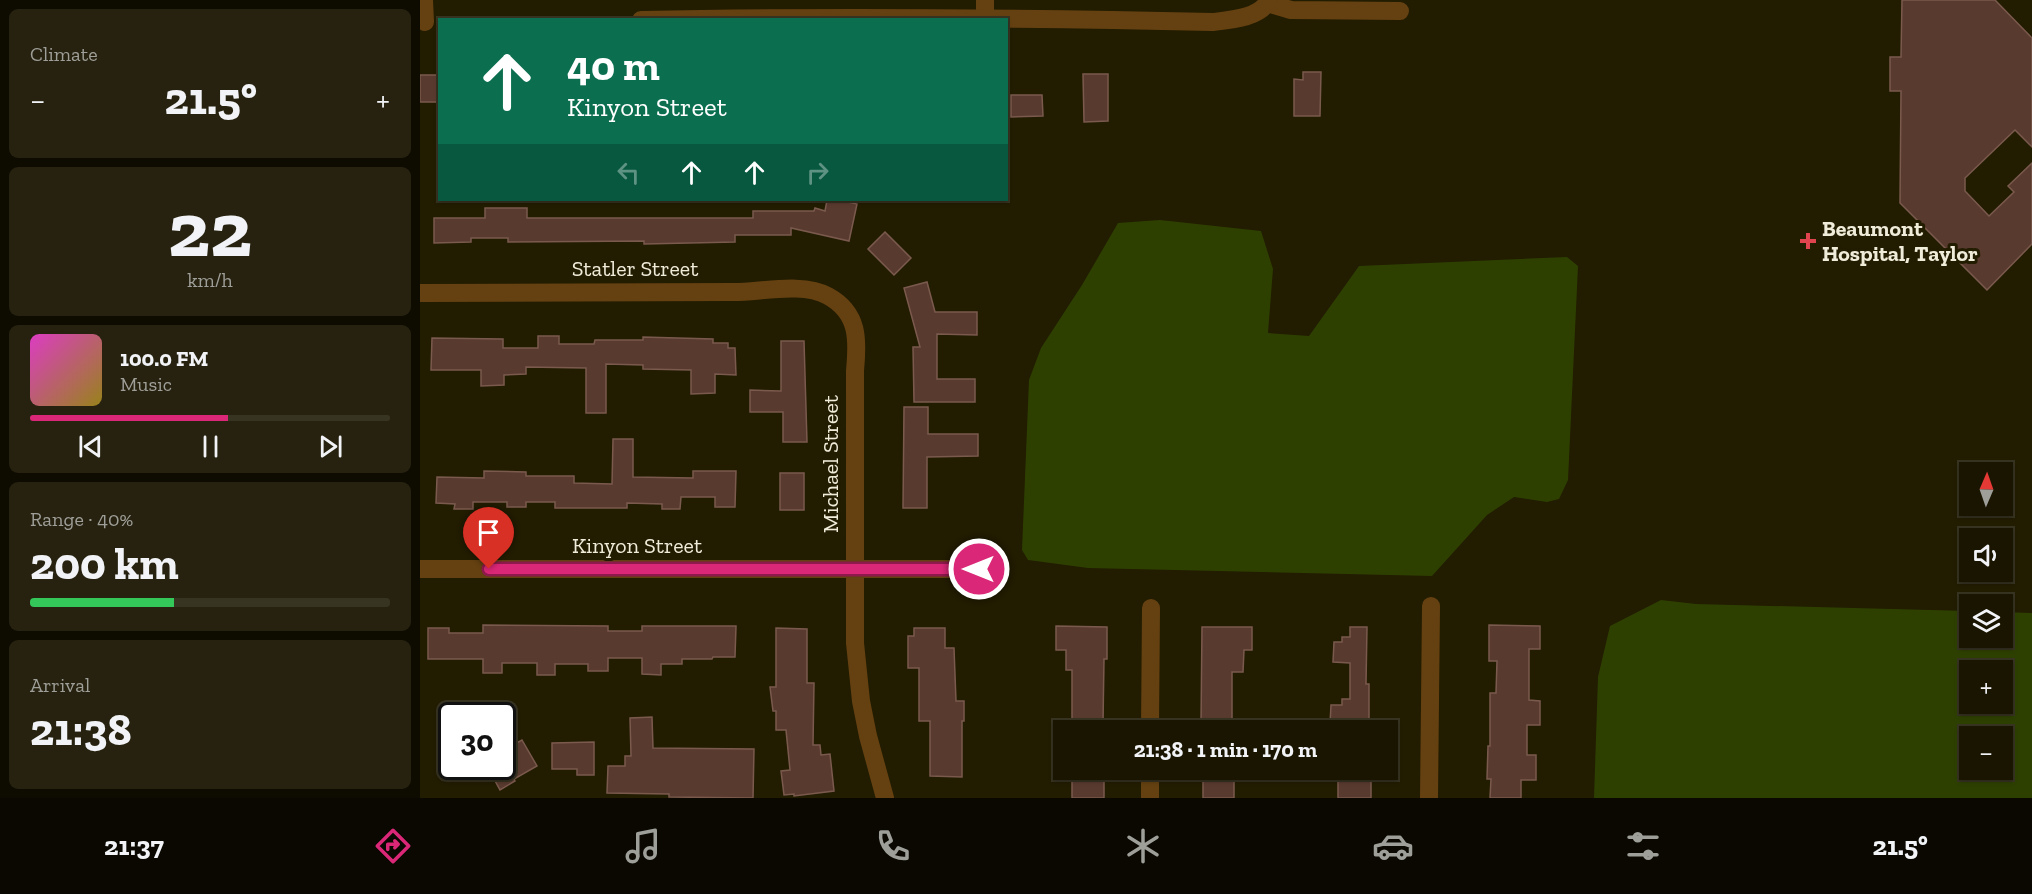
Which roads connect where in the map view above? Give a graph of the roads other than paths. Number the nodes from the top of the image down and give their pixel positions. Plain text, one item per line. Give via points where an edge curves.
1 (424, 0) edge
2 (985, 0) edge
3 (1268, 2) edge
4 (1400, 11) dead end
5 (985, 18) edge
6 (1008, 19) edge
7 (428, 22) edge
8 (420, 292) edge
9 (844, 309) joint
10 (420, 569) edge
11 (854, 569) junction
12 (979, 569) dead end
13 (1431, 606) dead end
14 (1151, 608) dead end
15 (1150, 720) edge
16 (1150, 780) edge
17 (885, 798) edge
18 (1150, 798) edge
19 (1429, 798) edge

1 - 7 street
2 - 5 street
3 - 4 street via 1291,10
3 - 6 street via 1253,13 1213,22
8 - 9 street, Statler Street via 802,289 826,295
9 - 11 street, Michael Street via 857,341
10 - 11 street, Kinyon Street
11 - 12 street, Kinyon Street
11 - 17 street, Michael Street via 861,701
13 - 19 street
14 - 15 street
16 - 18 street

